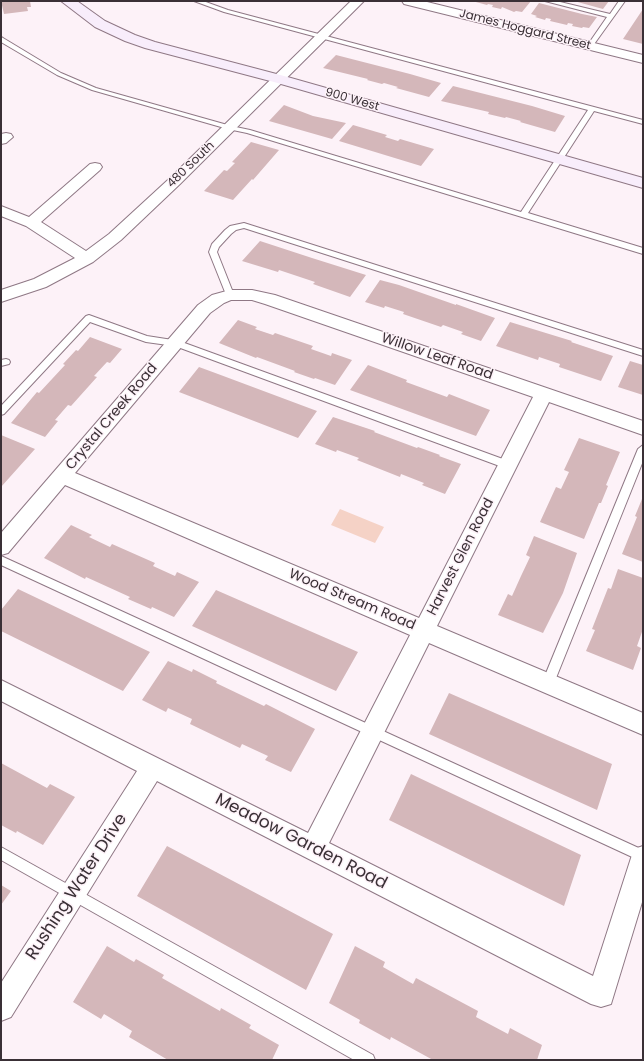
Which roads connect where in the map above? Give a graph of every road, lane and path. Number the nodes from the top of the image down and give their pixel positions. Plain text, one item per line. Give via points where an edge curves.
1 (68, 1) edge
2 (197, 1) edge
3 (358, 1) edge
4 (408, 1) edge
5 (548, 1) edge
6 (622, 1) edge
7 (431, 4) edge
8 (611, 16) junction
9 (322, 36) junction
10 (1, 39) edge
11 (590, 46) junction
12 (643, 59) edge
13 (279, 79) junction
14 (592, 109) junction
15 (643, 122) edge
16 (230, 128) junction
17 (559, 159) junction
18 (95, 167) dead end
19 (643, 183) edge
20 (1, 211) edge
21 (523, 215) junction
22 (31, 223) junction
23 (643, 251) edge
24 (86, 258) junction
25 (230, 295) junction
26 (1, 296) edge
27 (176, 342) junction
28 (643, 353) edge
29 (544, 394) junction
30 (1, 412) edge
31 (643, 428) edge
32 (643, 449) edge
33 (508, 465) junction
34 (62, 476) junction
35 (1, 547) edge
36 (1, 560) edge
37 (424, 630) junction
38 (548, 683) junction
39 (1, 690) edge
40 (643, 724) edge
41 (372, 731) junction
42 (153, 767) junction
43 (313, 848) junction
44 (1, 853) edge
45 (643, 857) edge
46 (73, 894) junction
47 (1, 1007) edge
48 (368, 1060) edge

1 - 13 street, 900 West via 100,24 130,38
2 - 9 lane
3 - 9 street, 480 South
4 - 7 street, James Hoggard Street
5 - 8 lane
6 - 8 lane
7 - 11 street, James Hoggard Street
8 - 11 lane
9 - 13 street, 480 South
9 - 14 lane
10 - 16 lane via 59,74 82,84
11 - 12 street, James Hoggard Street
13 - 16 street, 480 South
13 - 17 street, 900 West
14 - 15 lane
14 - 17 lane
16 - 21 lane via 248,131
16 - 24 street, 480 South via 115,237
17 - 19 street, 900 West
17 - 21 lane
18 - 22 street
20 - 22 street
21 - 23 lane
22 - 24 street
24 - 26 street, 480 South via 40,283
25 - 27 street, Crystal Creek Road via 204,309
25 - 28 lane via 213,252 215,246 232,228 244,225
25 - 29 street, Willow Leaf Road via 252,295 269,300
27 - 30 lane via 146,340 89,318
27 - 33 lane
27 - 34 street, Crystal Creek Road
29 - 31 street, Willow Leaf Road
29 - 33 street, Harvest Glen Road
32 - 38 lane
33 - 37 street, Harvest Glen Road
34 - 35 street, Crystal Creek Road
34 - 37 street, Wood Stream Road
36 - 41 lane
37 - 38 street, Wood Stream Road
37 - 41 street, Harvest Glen Road
38 - 40 street, Wood Stream Road
39 - 42 street, Meadow Garden Road
41 - 43 street, Harvest Glen Road
41 - 45 lane
42 - 43 street, Meadow Garden Road
42 - 46 street, Rushing Water Drive
43 - 45 street, Meadow Garden Road via 601,994
44 - 46 lane
46 - 47 street, Rushing Water Drive
46 - 48 lane

